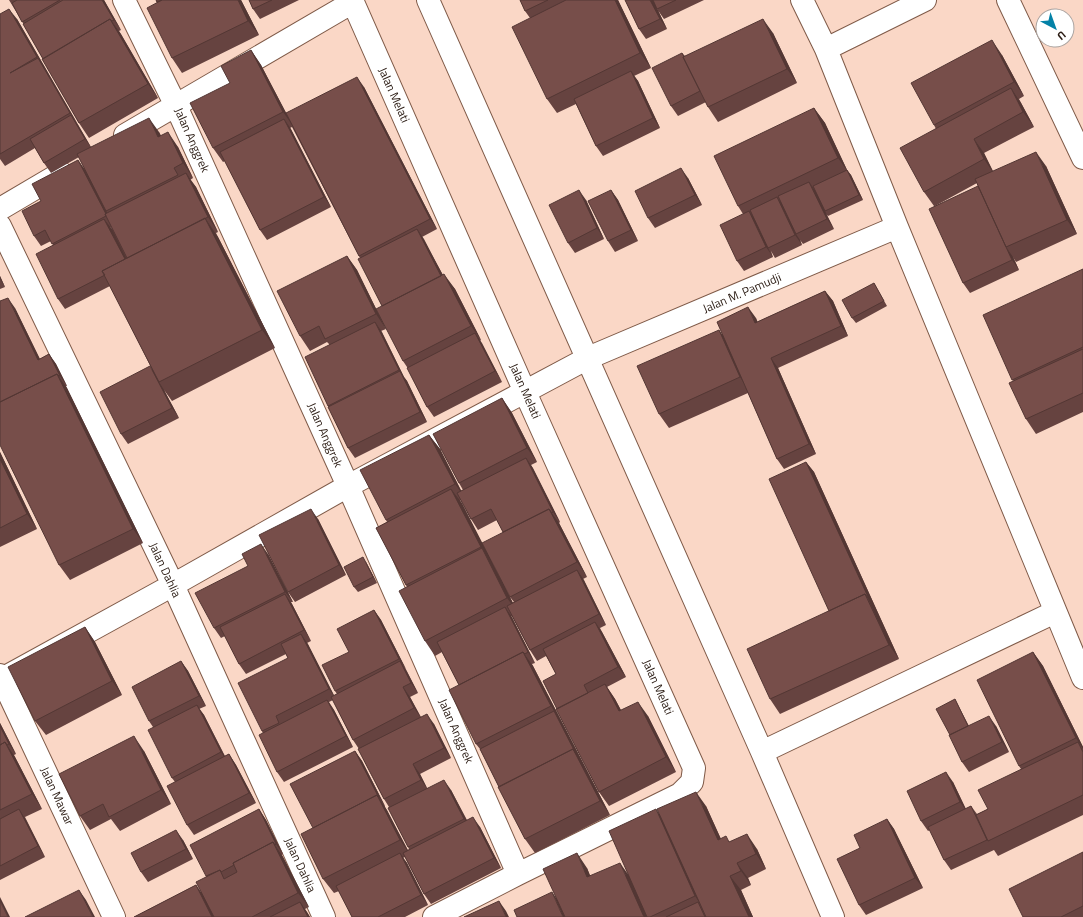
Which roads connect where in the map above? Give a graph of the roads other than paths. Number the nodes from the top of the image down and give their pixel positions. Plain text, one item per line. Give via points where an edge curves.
1 (124, 0) edge
2 (428, 0) edge
3 (802, 0) edge
4 (925, 0) edge
5 (1008, 0) edge
6 (353, 1) edge
7 (826, 49) junction
8 (176, 106) junction
9 (109, 145) edge
10 (1083, 158) edge
11 (75, 165) edge
12 (0, 209) edge
13 (0, 226) edge
14 (897, 227) junction
15 (582, 362) junction
16 (531, 389) junction
17 (348, 486) junction
18 (173, 585) junction
19 (1055, 612) junction
20 (1, 678) edge
21 (1083, 678) edge
22 (762, 752) junction
23 (518, 874) junction
24 (114, 917) edge
25 (324, 917) edge
26 (434, 917) edge
27 (833, 917) edge

1 - 8 street, Jalan Anggrek
2 - 15 street
3 - 7 street
4 - 7 street
5 - 10 street
6 - 8 street
6 - 16 street, Jalan Melati
7 - 14 street
8 - 9 street
8 - 17 street, Jalan Anggrek
11 - 12 street
13 - 18 street, Jalan Dahlia
14 - 15 street, Jalan M. Pamudji
14 - 19 street
15 - 16 street, Jalan M. Pamudji
15 - 22 street
16 - 17 street, Jalan M. Pamudji
16 - 23 street, Jalan Melati via 694,768 692,782 680,794
17 - 18 street, Jalan M. Pamudji
17 - 23 street, Jalan Anggrek
18 - 20 street, Jalan M. Pamudji
18 - 25 street, Jalan Dahlia
19 - 21 street
19 - 22 street
20 - 24 street, Jalan Mawar
22 - 27 street
23 - 26 street

